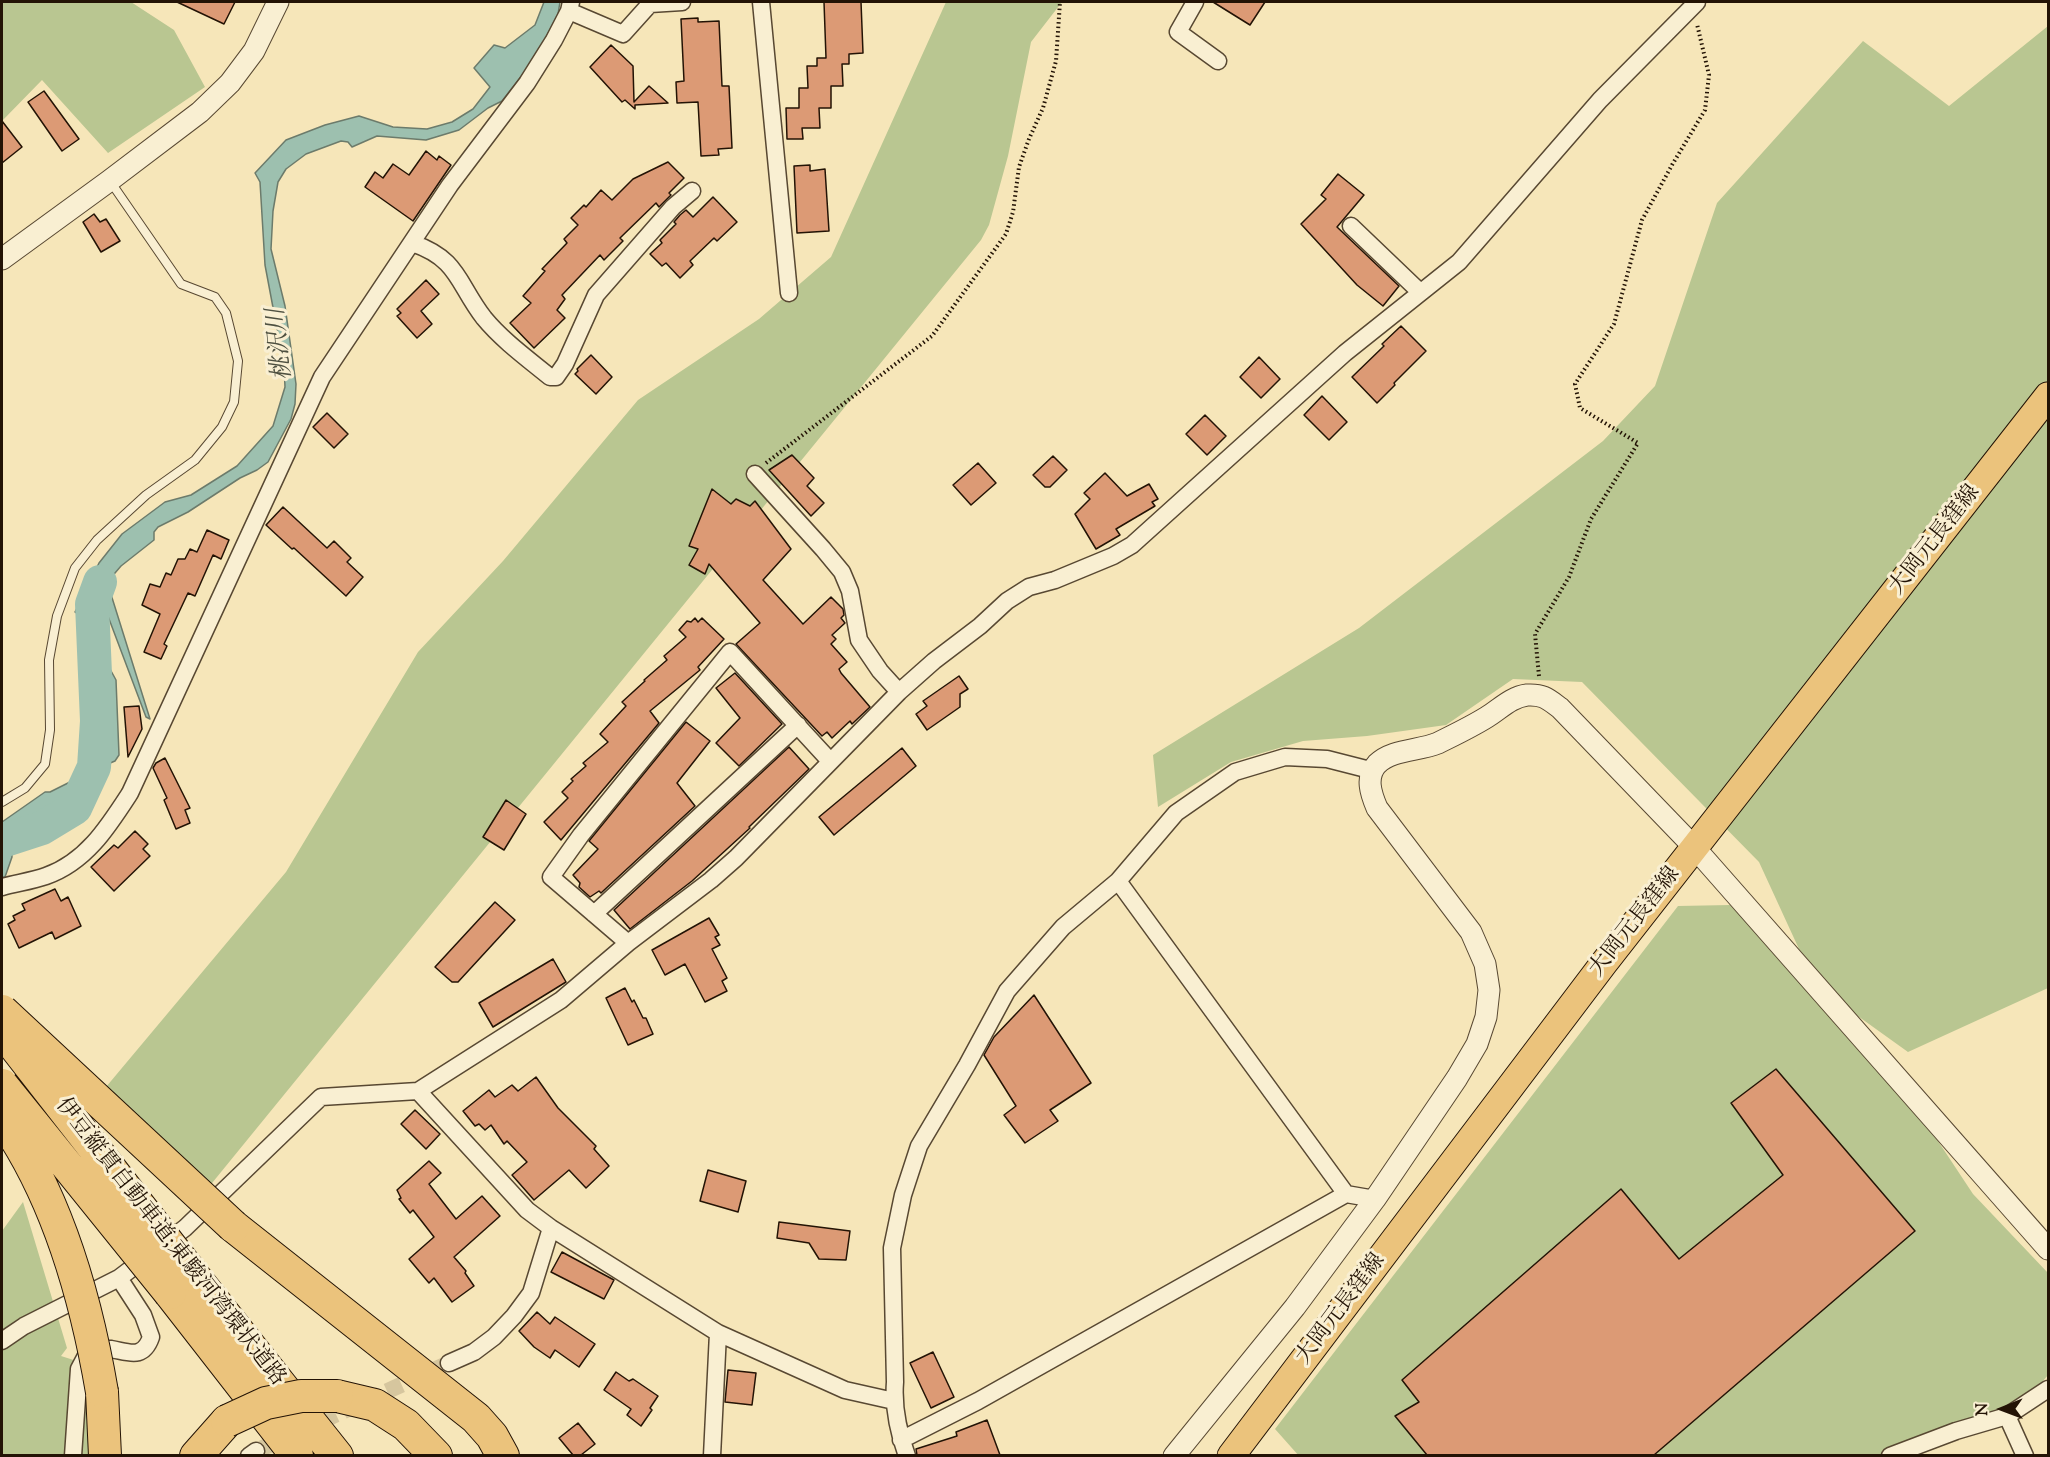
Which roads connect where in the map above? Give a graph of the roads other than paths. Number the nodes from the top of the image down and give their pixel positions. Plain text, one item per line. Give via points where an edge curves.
1 (278, 2) edge
2 (682, 2) edge
3 (760, 2) edge
4 (1195, 2) edge
5 (1695, 3) edge
6 (570, 6) edge
7 (1218, 61) dead end
8 (110, 181) junction
9 (692, 191) dead end
10 (1351, 226) dead end
11 (412, 243) junction
12 (2, 259) edge
13 (1420, 292) junction
14 (789, 293) dead end
15 (2049, 396) edge
16 (755, 474) road end
17 (898, 692) junction
18 (798, 725) junction
19 (830, 761) junction
20 (1374, 771) junction
21 (2, 802) edge
22 (1695, 847) junction
23 (1118, 881) junction
24 (2, 887) edge
25 (594, 914) junction
26 (628, 943) junction
27 (2, 1011) edge
28 (2, 1029) edge
29 (2, 1085) edge
30 (418, 1091) junction
31 (2, 1118) edge
32 (1346, 1194) junction
33 (1375, 1199) junction
34 (551, 1228) junction
35 (2049, 1249) edge
36 (119, 1278) junction
37 (182, 1284) junction
38 (718, 1333) junction
39 (2, 1341) edge
40 (449, 1363) tunnel mouth
41 (2049, 1389) edge
42 (894, 1401) junction
43 (2007, 1416) junction
44 (904, 1448) edge
45 (73, 1455) edge
46 (105, 1455) edge
47 (196, 1455) edge
48 (297, 1455) edge
49 (337, 1455) edge
50 (436, 1455) edge
51 (503, 1455) edge
52 (712, 1455) edge
53 (1174, 1455) edge
54 (1231, 1455) edge
55 (1890, 1455) edge
56 (2025, 1455) edge

1 - 8 street via 254,51 230,83 200,112
2 - 6 street via 650,4 623,34
3 - 14 street
4 - 7 street via 1178,32
5 - 13 street via 1600,100 1459,262
6 - 11 street via 527,83
8 - 12 street
8 - 21 lane via 181,284 215,297 226,314 238,361 234,402 222,427 195,460 146,495 97,540 75,568 57,616 49,660 50,730 45,764 25,788
9 - 11 street via 673,207 596,295 556,377 550,377 485,319 452,267 438,254
10 - 13 street
11 - 24 street via 322,377 130,793 106,831 77,861 47,876
13 - 17 street via 1345,353 1132,544 1113,556 1029,587
15 - 22 main road, 大岡元長窪線
16 - 17 street via 842,572 850,591 859,640
17 - 19 street
18 - 19 street
18 - 25 street
18 - 25 street via 730,652 551,877
19 - 26 street via 736,858
20 - 22 street via 1377,764 1392,755 1433,745 1460,733 1512,699 1541,695 1560,708
20 - 23 street via 1327,759 1285,758 1235,772 1176,813
20 - 33 street via 1370,792 1377,808 1471,932 1485,964 1489,990 1477,1044
22 - 35 street
22 - 54 main road, 大岡元長窪線
23 - 32 street
23 - 42 street via 1063,927 1006,991 920,1146 903,1195 892,1248
25 - 26 street
26 - 30 street via 561,1000
27 - 51 highway, bridge via 233,1226 476,1418
28 - 37 highway, 伊豆縦貫自動車道;東駿河湾環状道路, bridge
29 - 37 highway, 伊豆縦貫自動車道;東駿河湾環状道路, bridge
30 - 34 street via 528,1210
30 - 36 street via 321,1097 185,1228
31 - 46 highway, bridge via 39,1184 66,1245 93,1336 102,1392
32 - 33 street
32 - 44 street via 978,1401
33 - 53 street via 1295,1307
34 - 38 street
34 - 40 street via 531,1293 519,1309 494,1337
36 - 39 street
36 - 45 street via 143,1315 151,1337 142,1351 128,1354 109,1349 87,1354 79,1369
37 - 48 highway, 伊豆縦貫自動車道;東駿河湾環状道路
37 - 49 highway, 伊豆縦貫自動車道;東駿河湾環状道路
38 - 42 street via 845,1390
38 - 52 street
41 - 43 street
42 - 44 street
43 - 55 street
43 - 56 street
47 - 50 highway, bridge via 227,1421 266,1403 301,1396 337,1396 375,1405 406,1425

